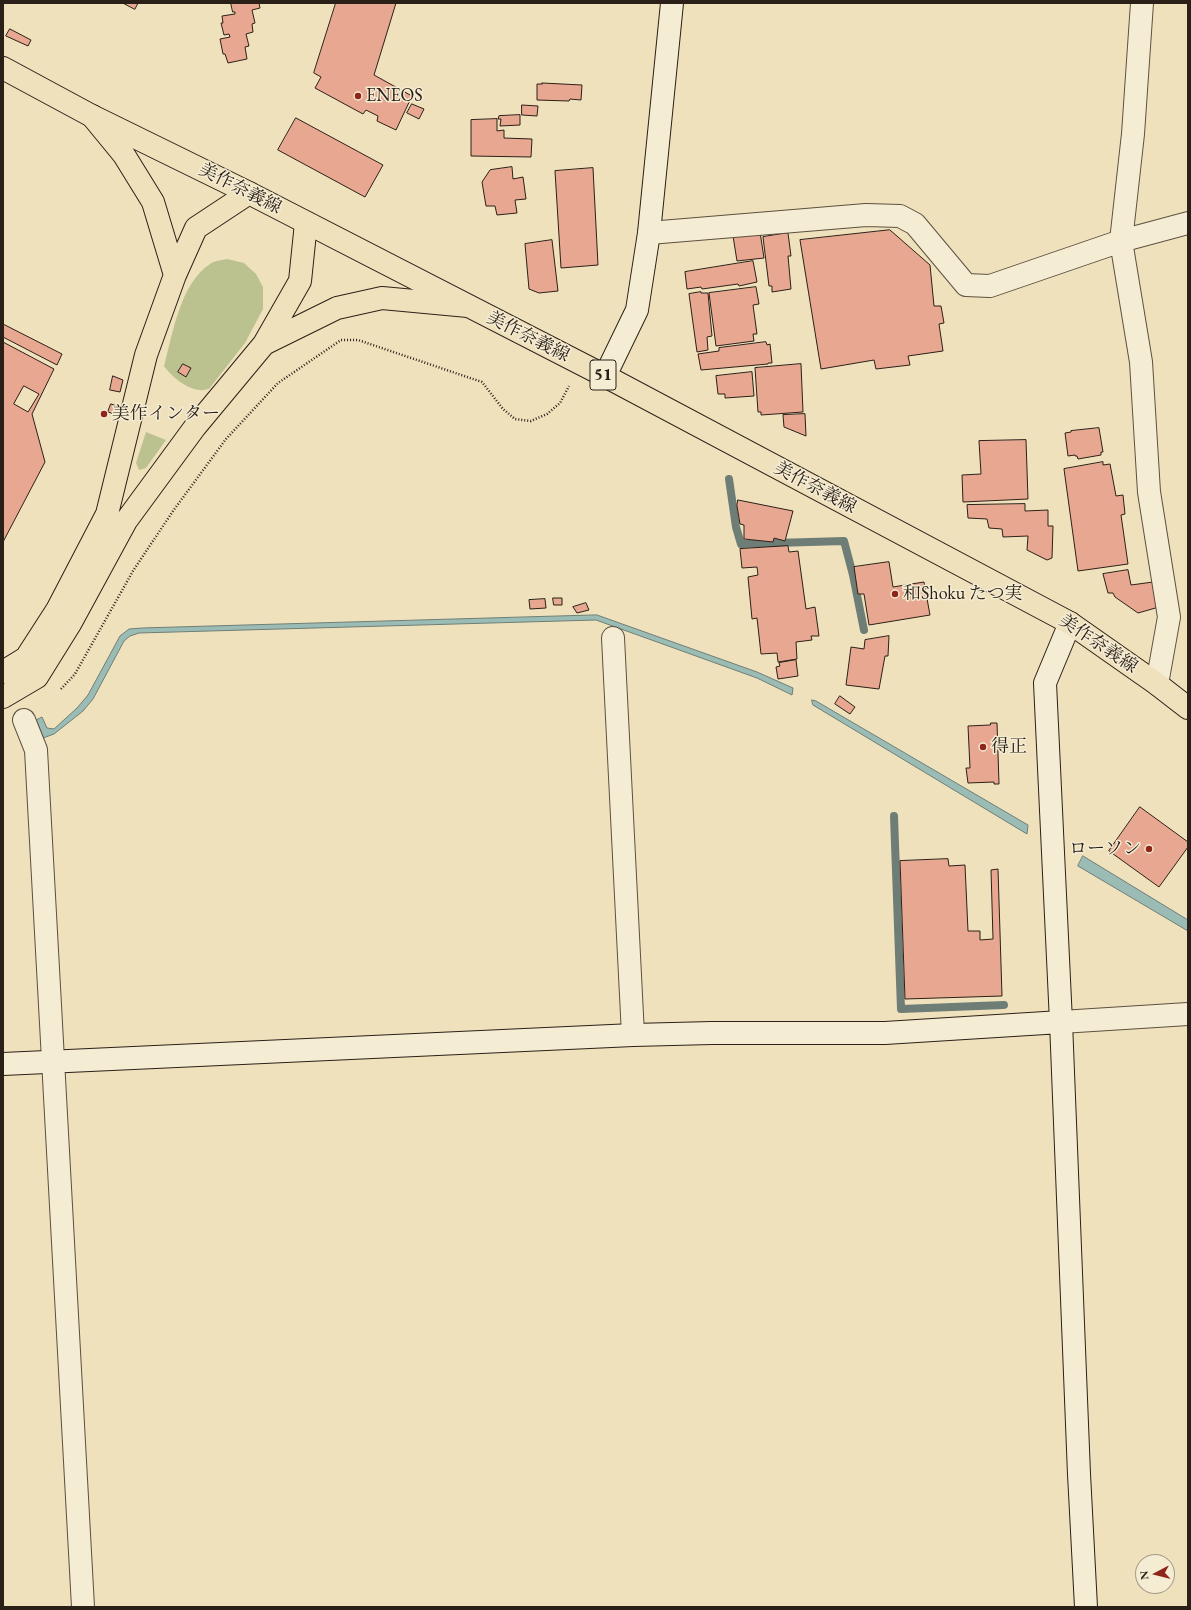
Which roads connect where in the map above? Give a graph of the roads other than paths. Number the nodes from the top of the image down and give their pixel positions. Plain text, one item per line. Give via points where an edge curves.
1 (672, 3) edge
2 (1142, 3) edge
3 (3, 68) edge
4 (92, 116) junction
5 (248, 193) junction
6 (306, 223) junction
7 (1188, 223) edge
8 (649, 233) junction
9 (1121, 241) junction
10 (176, 275) junction
11 (468, 306) junction
12 (264, 344) junction
13 (604, 376) junction
14 (1070, 623) junction
15 (613, 638) dead end
16 (3, 672) edge
17 (1157, 684) junction
18 (3, 697) edge
19 (1188, 708) edge
20 (24, 720) dead end
21 (1188, 1014) edge
22 (1061, 1022) junction
23 (633, 1035) junction
24 (54, 1061) junction
25 (3, 1064) edge
26 (83, 1607) edge
27 (1086, 1607) edge

1 - 8 street
2 - 9 street via 1133,134
3 - 4 main road, 美作奈義線 / 51
4 - 5 main road, 美作奈義線 / 51
4 - 10 main road via 124,155 153,202
5 - 6 main road, 美作奈義線 / 51
5 - 10 main road via 196,228
6 - 11 main road, 美作奈義線 / 51
6 - 12 main road via 300,281
7 - 9 street
8 - 9 street via 866,215 900,216 915,224 966,285 990,286
8 - 13 street via 638,310
9 - 17 street via 1141,362 1149,492 1169,617
10 - 16 main road via 146,355 107,514 57,610 26,658
11 - 12 main road via 382,298 337,308
11 - 13 main road, 美作奈義線 / 51
12 - 18 main road via 194,427 126,521 70,624 37,677
13 - 14 main road, 美作奈義線 / 51
14 - 17 main road, 美作奈義線 / 51
14 - 22 street via 1045,683
15 - 23 street
17 - 19 main road, 美作奈義線 / 51
20 - 24 street via 36,750
21 - 22 street
22 - 23 street via 885,1033
22 - 27 street
23 - 24 street
24 - 25 street
24 - 26 street

